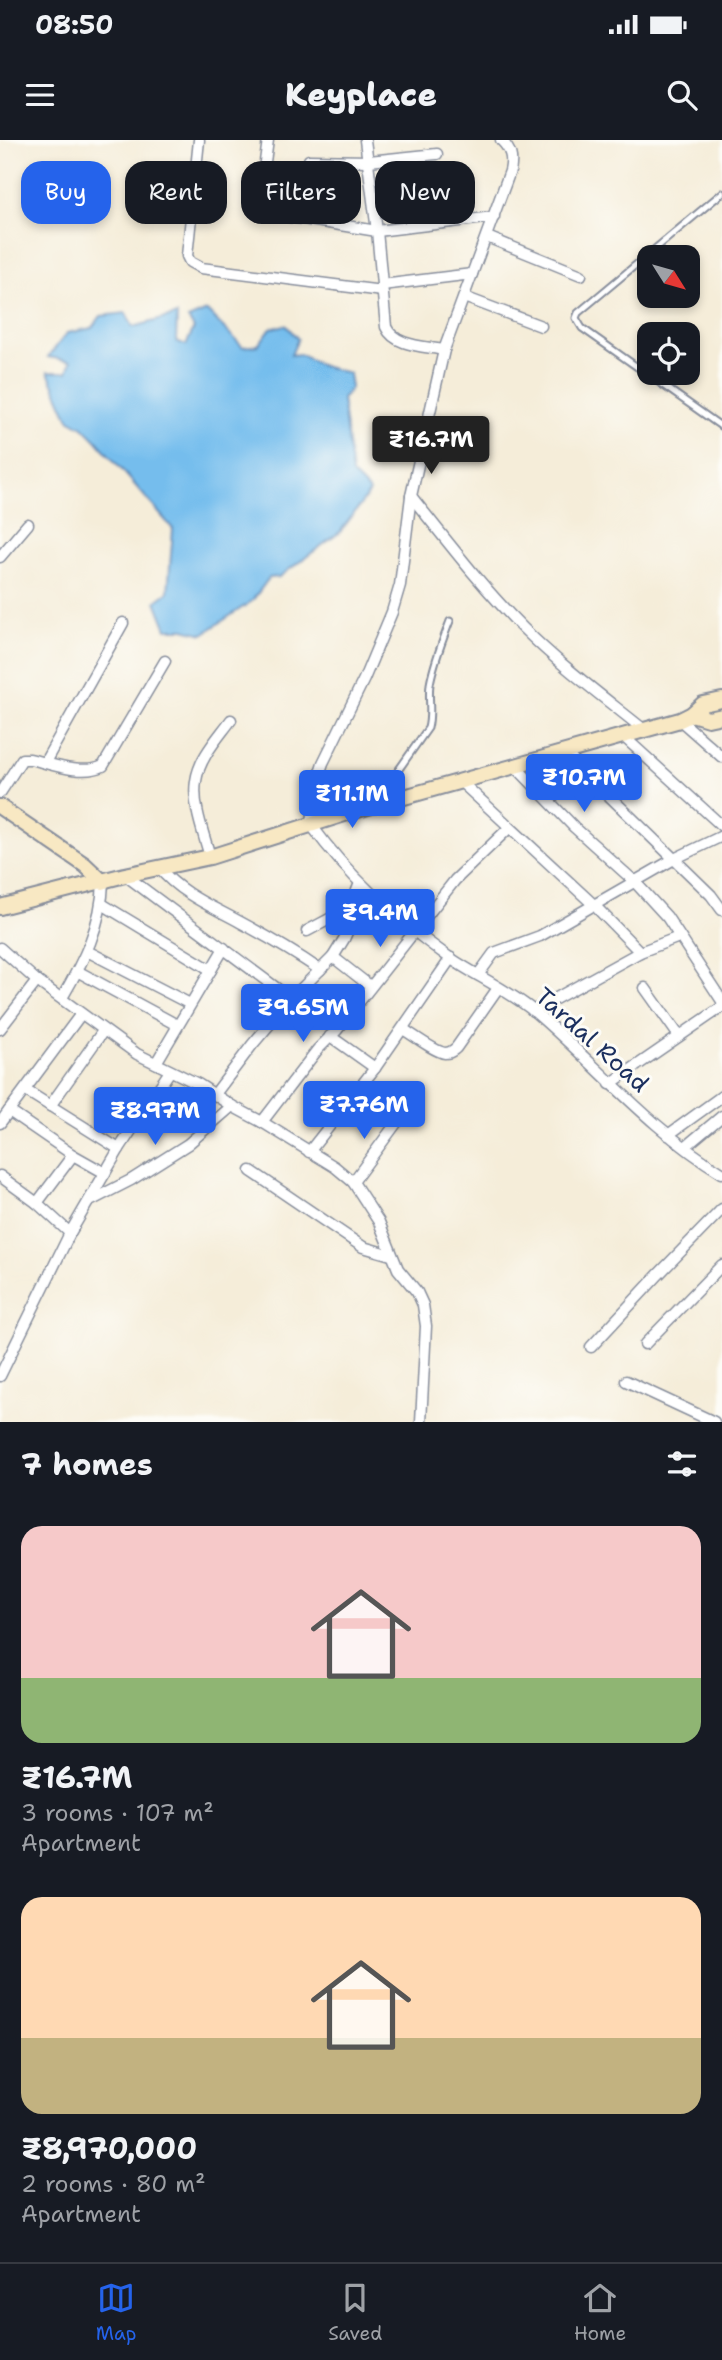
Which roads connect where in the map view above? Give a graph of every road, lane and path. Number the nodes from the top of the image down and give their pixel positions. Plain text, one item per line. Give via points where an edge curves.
1 (199, 140) edge
2 (268, 140) edge
3 (365, 140) edge
4 (501, 140) edge
5 (437, 154) dead end
6 (309, 160) dead end
7 (369, 160) junction
8 (722, 193) edge
9 (494, 217) junction
10 (377, 231) junction
11 (487, 237) junction
12 (472, 274) junction
13 (581, 275) dead end
14 (382, 288) junction
15 (464, 297) junction
16 (541, 326) dead end
17 (444, 350) junction
18 (722, 427) edge
19 (411, 496) junction
20 (28, 524) dead end
21 (0, 558) edge
22 (450, 621) dead end
23 (123, 623) dead end
24 (165, 661) dead end
25 (722, 700) edge
26 (722, 716) edge
27 (686, 717) junction
28 (231, 720) dead end
29 (643, 729) junction
30 (623, 736) junction
31 (563, 751) junction
32 (722, 757) edge
33 (45, 762) junction
34 (515, 766) junction
35 (459, 780) junction
36 (0, 793) edge
37 (379, 804) junction
38 (0, 807) edge
39 (312, 826) junction
40 (722, 826) edge
41 (509, 828) junction
42 (722, 836) edge
43 (210, 857) junction
44 (674, 859) junction
45 (159, 868) junction
46 (125, 875) junction
47 (634, 881) junction
48 (103, 882) junction
49 (360, 883) junction
50 (102, 904) junction
51 (595, 906) junction
52 (0, 907) edge
53 (350, 908) junction
54 (722, 910) edge
55 (414, 930) junction
56 (307, 931) dead end
57 (679, 937) junction
58 (0, 948) edge
59 (224, 948) junction
60 (87, 951) junction
61 (640, 952) junction
62 (333, 957) junction
63 (451, 958) junction
64 (211, 970) junction
65 (320, 970) junction
66 (77, 971) junction
67 (478, 975) junction
68 (37, 981) junction
69 (370, 986) junction
70 (498, 988) junction
71 (645, 988) dead end
72 (62, 998) junction
73 (291, 999) junction
74 (722, 1001) edge
75 (191, 1004) junction
76 (722, 1007) edge
77 (533, 1011) junction
78 (81, 1014) junction
79 (177, 1025) junction
80 (0, 1029) edge
81 (403, 1029) junction
82 (103, 1031) junction
83 (330, 1036) junction
84 (679, 1036) junction
85 (156, 1063) junction
86 (375, 1068) junction
87 (170, 1071) junction
88 (610, 1084) junction
89 (25, 1090) junction
90 (215, 1094) junction
91 (722, 1096) edge
92 (50, 1106) junction
93 (232, 1107) junction
94 (9, 1111) junction
95 (722, 1116) edge
96 (400, 1118) dead end
97 (262, 1122) junction
98 (0, 1123) edge
99 (668, 1135) junction
100 (685, 1147) junction
101 (119, 1149) junction
102 (309, 1152) junction
103 (73, 1155) junction
104 (251, 1171) dead end
105 (721, 1172) edge
106 (105, 1173) junction
107 (0, 1176) edge
108 (353, 1182) junction
109 (89, 1202) junction
110 (37, 1203) junction
111 (722, 1209) edge
112 (70, 1233) junction
113 (391, 1255) junction
114 (722, 1265) edge
115 (645, 1344) dead end
116 (591, 1348) dead end
117 (0, 1376) edge
118 (626, 1381) dead end
119 (421, 1422) edge
120 (715, 1422) edge

1 - 14 street via 190,262 201,268
2 - 10 street via 262,211
3 - 7 street
4 - 9 street via 512,159
5 - 7 street
6 - 7 street
7 - 10 street
8 - 18 lane via 576,318 582,328
9 - 10 street
9 - 11 street
10 - 14 street
11 - 12 street
11 - 13 street
12 - 14 street
12 - 15 street
14 - 17 street via 386,327 393,338
15 - 16 street
15 - 17 street
17 - 19 street
19 - 29 street via 523,628
19 - 39 street via 400,585 392,612 323,763 315,787
20 - 21 street
22 - 37 lane via 435,661 428,728
23 - 33 street
24 - 33 street via 103,766 85,770
25 - 27 main road via 703,704
26 - 27 main road
27 - 29 main road
27 - 32 street
28 - 43 street via 208,752 195,782
29 - 30 main road
30 - 31 main road
30 - 40 street
31 - 34 main road
31 - 44 street
33 - 36 street via 22,759
34 - 35 main road
34 - 47 street
35 - 37 main road
35 - 41 street
37 - 39 main road
38 - 48 main road
39 - 43 main road
39 - 49 street, Tardal Road
41 - 51 street
41 - 55 street via 455,880
42 - 44 street
43 - 45 main road
44 - 47 street
44 - 54 street
45 - 46 main road
45 - 65 street via 194,898 287,947
46 - 48 main road
46 - 59 street
47 - 51 street
47 - 57 street
48 - 50 street
48 - 52 main road
49 - 53 street
49 - 55 street, Tardal Road
50 - 60 street
50 - 64 street
51 - 61 street
51 - 67 street via 540,936 494,953
53 - 56 street
53 - 62 street via 348,930
55 - 63 street, Tardal Road
55 - 69 street
57 - 61 street
57 - 74 street
58 - 68 street
59 - 64 street
59 - 73 street
60 - 66 street
60 - 75 street
61 - 77 street
62 - 65 street
62 - 69 street
63 - 67 street, Tardal Road
63 - 81 street
64 - 75 street
65 - 73 street
66 - 72 street
66 - 79 street
67 - 70 street, Tardal Road
68 - 72 street
68 - 80 street
69 - 83 street
70 - 77 street, Tardal Road
70 - 81 street via 451,1052 438,1050
71 - 84 street
72 - 78 street
73 - 90 street
75 - 79 street
76 - 84 street
77 - 88 street, Tardal Road
78 - 82 street
78 - 89 street
79 - 85 street
81 - 86 street
82 - 85 street
82 - 92 street
83 - 86 street
83 - 97 street
84 - 88 street
85 - 87 street
86 - 102 street
87 - 90 street
87 - 101 street
88 - 99 street, Tardal Road
89 - 92 street
89 - 94 street
90 - 93 street
91 - 99 street
92 - 101 street
93 - 97 street
93 - 109 street via 188,1144
94 - 98 street
94 - 103 street
95 - 100 street
96 - 108 street
97 - 102 street
99 - 100 street, Tardal Road
100 - 105 street, Tardal Road
101 - 106 street
102 - 108 street
103 - 106 street
103 - 110 street
104 - 113 street via 363,1247
106 - 109 street
107 - 110 street
108 - 113 street via 379,1222
109 - 112 street
110 - 112 street
111 - 116 street
112 - 117 street
113 - 119 street via 424,1305
114 - 115 street
118 - 120 street

